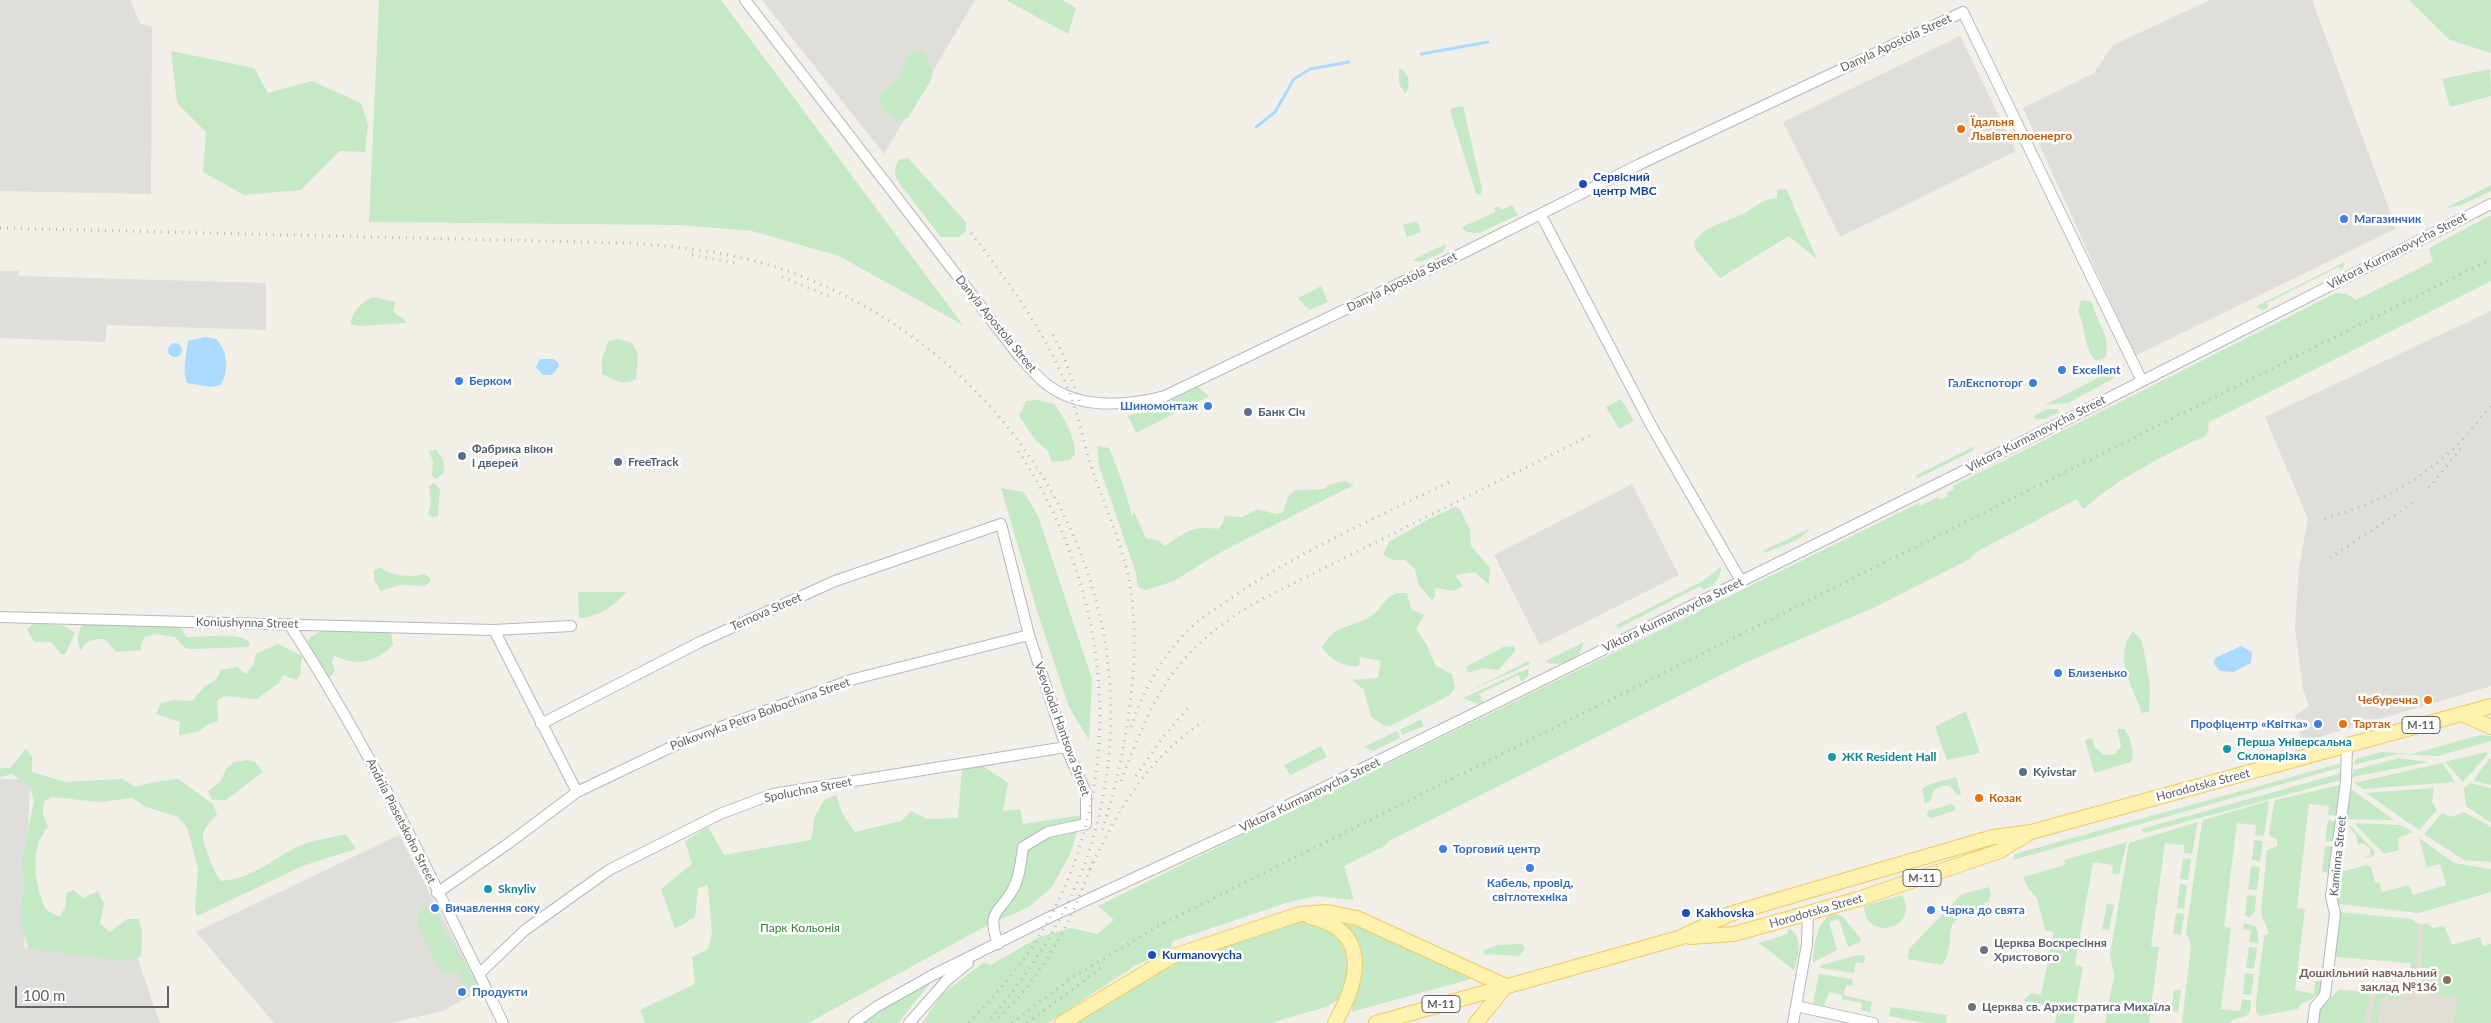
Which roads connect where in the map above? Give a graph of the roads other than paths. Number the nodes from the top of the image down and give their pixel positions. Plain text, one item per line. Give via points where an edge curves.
1 (744, 0) edge
2 (2491, 204) edge
3 (1541, 215) junction
4 (2142, 381) junction
5 (1002, 524) joint
6 (1741, 581) junction
7 (0, 617) edge
8 (289, 624) junction
9 (571, 626) dead end
10 (494, 630) junction
11 (1029, 635) junction
12 (2491, 706) edge
13 (2462, 714) junction
14 (541, 724) junction
15 (2491, 727) edge
16 (2347, 744) junction
17 (1066, 747) junction
18 (577, 792) junction
19 (2031, 832) junction
20 (1878, 871) junction
21 (1833, 884) junction
22 (437, 892) junction
23 (1858, 899) junction
24 (1776, 902) junction
25 (1808, 913) junction
26 (1300, 914) junction
27 (1679, 938) junction
28 (998, 944) junction
29 (978, 954) junction
30 (479, 974) junction
31 (1506, 986) junction
32 (1796, 1006) junction
33 (503, 1023) edge
34 (854, 1023) edge
35 (909, 1023) edge
36 (1062, 1023) edge
37 (1335, 1023) edge
38 (1376, 1023) edge
39 (1476, 1023) edge
40 (1793, 1023) edge
41 (1873, 1023) edge
42 (2313, 1023) edge

1 - 3 street, Danyla Apostola Street via 1019,356 1046,383 1079,399 1110,405 1139,403 1165,396
2 - 4 street, Viktora Kurmanovycha Street
3 - 4 street, Danyla Apostola Street via 1635,166 1963,12
3 - 6 street via 1651,424
4 - 6 street, Viktora Kurmanovycha Street
5 - 11 street, Vsevoloda Hantsova Street
5 - 14 street, Ternova Street via 835,581 700,642
6 - 28 street, Viktora Kurmanovycha Street via 1238,830
7 - 8 street, Koniushynna Street
8 - 10 street, Koniushynna Street
8 - 22 street, Andriia Piasetskoho Street via 354,731
9 - 10 street, Koniushynna Street
10 - 14 street
11 - 17 street, Vsevoloda Hantsova Street
11 - 18 street, Polkovnyka Petra Bolbochana Street via 854,679 688,739
12 - 13 main road, Horodotska Street / М-11
13 - 15 main road
13 - 16 main road, Horodotska Street / М-11
14 - 18 street
16 - 19 main road, Horodotska Street / М-11
16 - 42 street, Kaminna Street via 2346,782 2331,896 2335,914 2326,995 2315,1007
17 - 28 street, Vsevoloda Hantsova Street via 1086,793 1086,824 1048,832 1023,846 1014,888 994,912 992,927
17 - 30 street, Spoluchna Street via 773,794 720,814 609,870 525,930
18 - 22 street, Polkovnyka Petra Bolbochana Street
19 - 20 main road, Horodotska Street / М-11 via 1993,837
19 - 23 main road, Horodotska Street / М-11 via 2000,851
20 - 21 main road, Horodotska Street / М-11
20 - 23 main road
21 - 24 main road, Horodotska Street / М-11
21 - 25 main road
22 - 30 street, Andriia Piasetskoho Street
23 - 25 main road, Horodotska Street / М-11
24 - 25 main road
24 - 27 main road, Horodotska Street / М-11 via 1730,914
25 - 27 main road, Horodotska Street / М-11 via 1734,934
25 - 32 street via 1807,944
26 - 31 main road via 1327,912 1357,918
26 - 36 main road via 1172,957
26 - 37 main road via 1338,928 1347,937 1356,957 1354,984
27 - 31 main road, Horodotska Street / М-11
28 - 29 street, Viktora Kurmanovycha Street
29 - 34 street, Viktora Kurmanovycha Street via 931,976
29 - 35 street via 947,980
30 - 33 street, Andriia Piasetskoho Street
31 - 38 main road, Horodotska Street / М-11
31 - 39 main road
32 - 40 street
32 - 41 street

